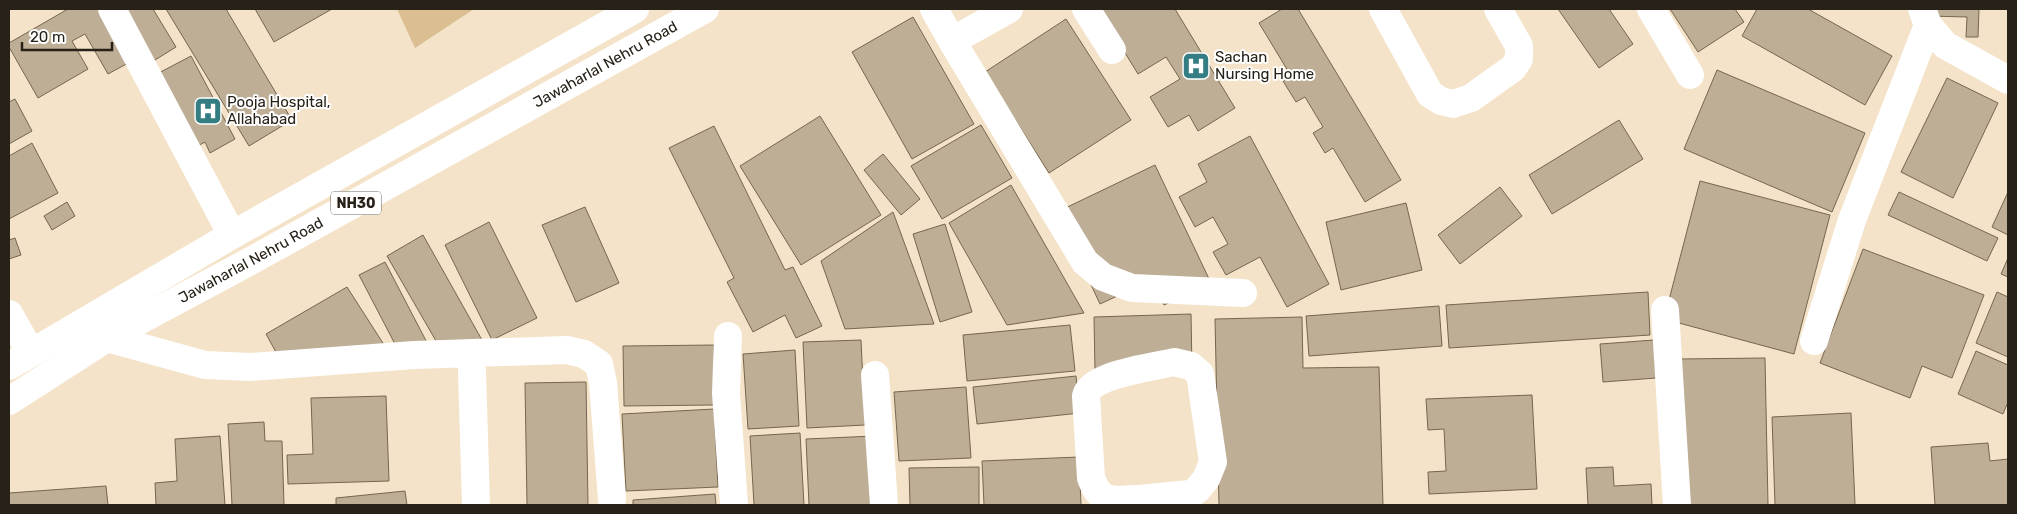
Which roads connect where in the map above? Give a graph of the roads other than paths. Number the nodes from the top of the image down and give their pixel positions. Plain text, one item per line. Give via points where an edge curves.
1 (112, 9) edge
2 (635, 9) edge
3 (705, 9) edge
4 (934, 9) edge
5 (1009, 9) edge
6 (1086, 9) edge
7 (1383, 9) edge
8 (1498, 9) edge
9 (1651, 9) edge
10 (1925, 17) edge
11 (952, 41) junction
12 (1112, 50) dead end
13 (1690, 75) dead end
14 (2008, 80) edge
15 (232, 235) junction
16 (1243, 293) dead end
17 (1665, 310) dead end
18 (9, 314) edge
19 (728, 336) dead end
20 (107, 338) junction
21 (1814, 341) dead end
22 (20, 360) edge
23 (472, 371) dead end
24 (875, 375) dead end
25 (9, 401) edge
26 (612, 499) dead end
27 (1158, 501) edge
28 (476, 505) edge
29 (734, 505) edge
30 (884, 505) edge
31 (1677, 505) edge

1 - 15 main road
2 - 15 main road, Jawaharlal Nehru Road / NH30
3 - 20 main road, Jawaharlal Nehru Road / NH30
4 - 11 main road
5 - 11 main road
6 - 12 main road
7 - 8 main road via 1430,94 1453,104 1471,98 1513,68 1519,60 1520,46
9 - 13 main road
10 - 14 main road via 1945,45
10 - 21 main road via 1852,220
11 - 16 main road via 1085,262 1102,277 1132,288
15 - 22 main road, Jawaharlal Nehru Road / NH30
17 - 31 main road
18 - 22 main road
19 - 29 main road via 726,393
20 - 25 main road, Jawaharlal Nehru Road / NH30
20 - 26 main road via 205,365 250,367 414,355 567,350 584,354 599,364 603,383
23 - 28 main road
24 - 30 main road
27 - 27 main road via 1104,497 1095,489 1091,478 1086,396 1092,385 1105,378 1174,362 1191,366 1200,374 1214,462 1197,490

